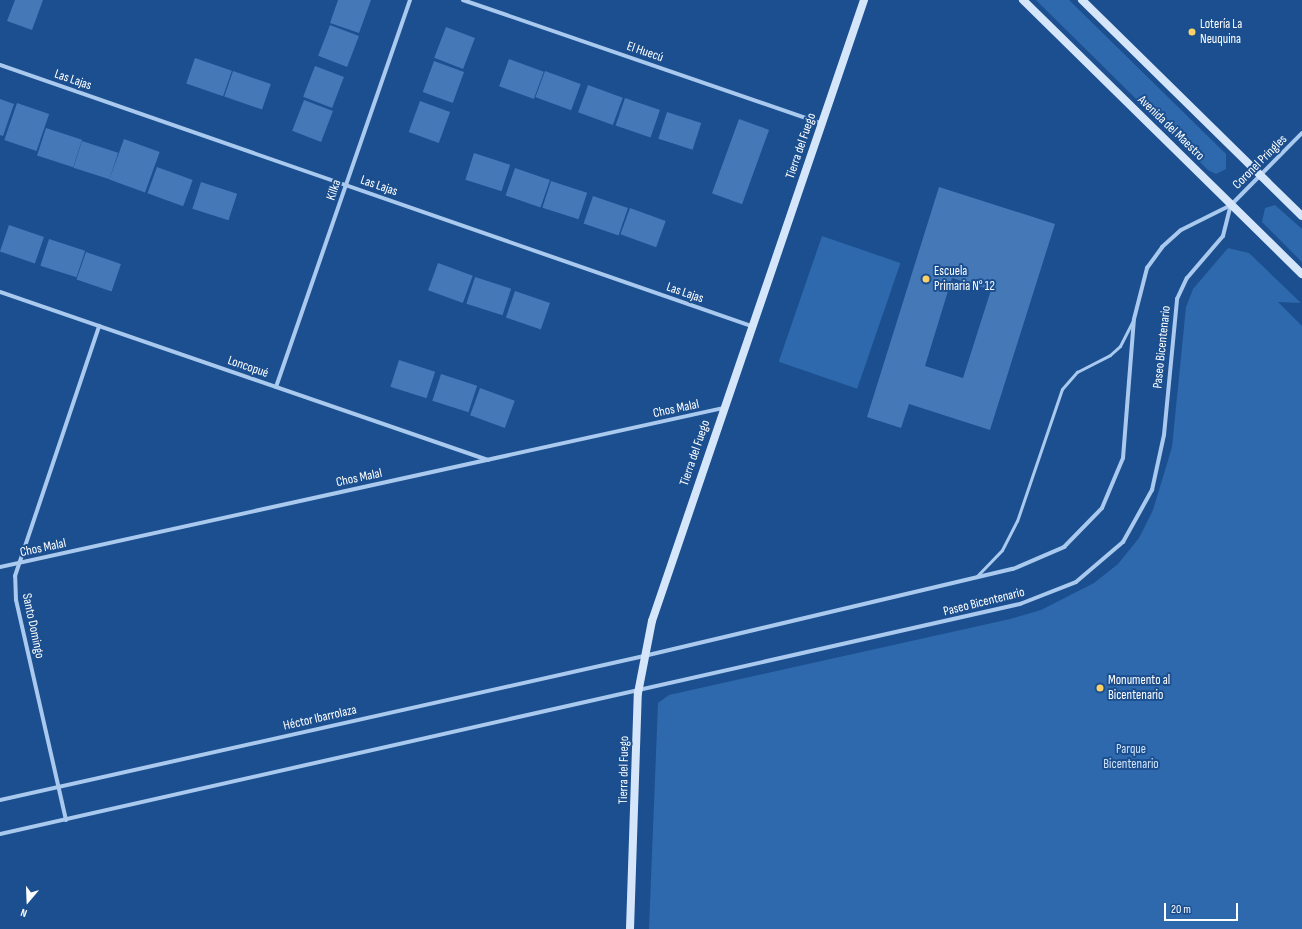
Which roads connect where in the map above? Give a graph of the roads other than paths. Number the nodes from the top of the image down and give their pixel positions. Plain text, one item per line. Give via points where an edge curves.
1 (410, 0) edge
2 (463, 0) edge
3 (864, 0) edge
4 (1023, 0) edge
5 (1082, 0) edge
6 (0, 65) edge
7 (821, 124) junction
8 (1302, 133) edge
9 (1260, 175) junction
10 (346, 185) junction
11 (1231, 205) junction
12 (1302, 216) edge
13 (1302, 274) edge
14 (0, 292) edge
15 (1134, 319) junction
16 (99, 326) junction
17 (751, 326) junction
18 (276, 387) junction
19 (723, 408) junction
20 (489, 460) junction
21 (18, 563) junction
22 (0, 567) edge
23 (976, 578) junction
24 (644, 656) junction
25 (638, 693) junction
26 (58, 787) junction
27 (0, 800) edge
28 (66, 820) junction
29 (0, 834) edge
30 (630, 929) edge

1 - 10 street, Kilka
2 - 7 street, El Huecú
3 - 7 street, Tierra del Fuego
4 - 11 street, Avenida del Maestro
5 - 9 street
6 - 10 street, Las Lajas
7 - 17 street, Tierra del Fuego
8 - 9 street, Coronel Pringles
9 - 11 street, Coronel Pringles
9 - 12 street
10 - 17 street, Las Lajas
10 - 18 street, Kilka
11 - 13 street, Avenida del Maestro
11 - 15 street, Paseo Bicentenario via 1181,230 1162,247 1147,268
11 - 25 street, Paseo Bicentenario via 1223,236 1187,278 1177,298 1164,435 1152,490 1123,542 1101,564 1076,582 1020,604
14 - 16 street, Loncopué
15 - 23 lane via 1120,346 1110,355 1077,372 1062,389 1017,521 1002,550
15 - 23 street, Paseo Bicentenario via 1123,458 1102,508 1064,547 1013,569
16 - 18 street, Loncopué
16 - 21 street, Santo Domingo
17 - 19 street, Tierra del Fuego
18 - 20 street, Loncopué
19 - 20 street, Chos Malal
19 - 24 street, Tierra del Fuego via 662,587
20 - 21 street, Chos Malal
21 - 22 street, Chos Malal
21 - 26 street, Santo Domingo via 16,600
23 - 24 street, Paseo Bicentenario
24 - 25 street, Tierra del Fuego
24 - 26 street, Héctor Ibarrolaza
25 - 28 street
25 - 30 street, Tierra del Fuego
26 - 27 street, Héctor Ibarrolaza
26 - 28 street, Santo Domingo
28 - 29 street

